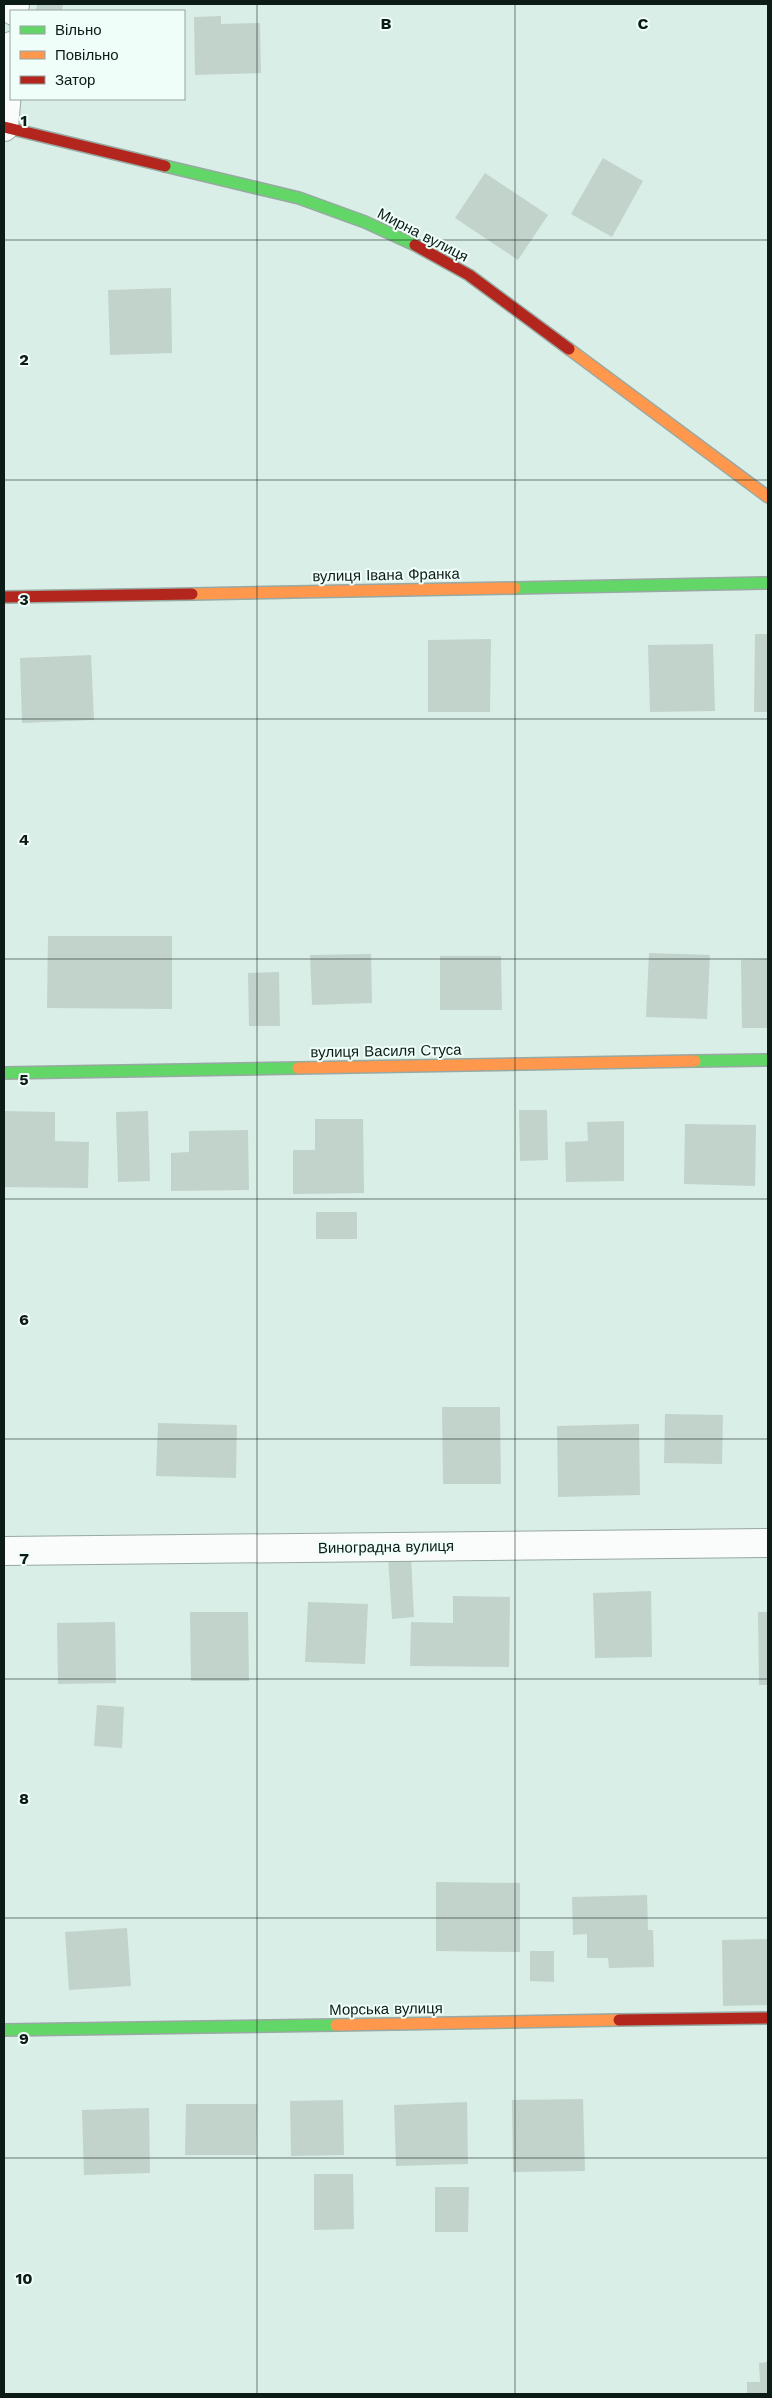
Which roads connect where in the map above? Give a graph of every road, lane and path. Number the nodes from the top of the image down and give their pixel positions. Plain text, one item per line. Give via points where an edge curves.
1 (10, 58) edge
2 (4, 127) edge
3 (768, 497) edge
4 (768, 582) edge
5 (4, 597) edge
6 (768, 1060) edge
7 (4, 1073) edge
8 (768, 1543) edge
9 (4, 1551) edge
10 (768, 2018) edge
11 (4, 2030) edge

1 - 2 street
2 - 3 street, Мирна вулиця via 299,198 352,217 430,252 469,275
4 - 5 street, вулиця Івана Франка
6 - 7 street, вулиця Василя Стуса
8 - 9 street, Виноградна вулиця
10 - 11 street, Морська вулиця

